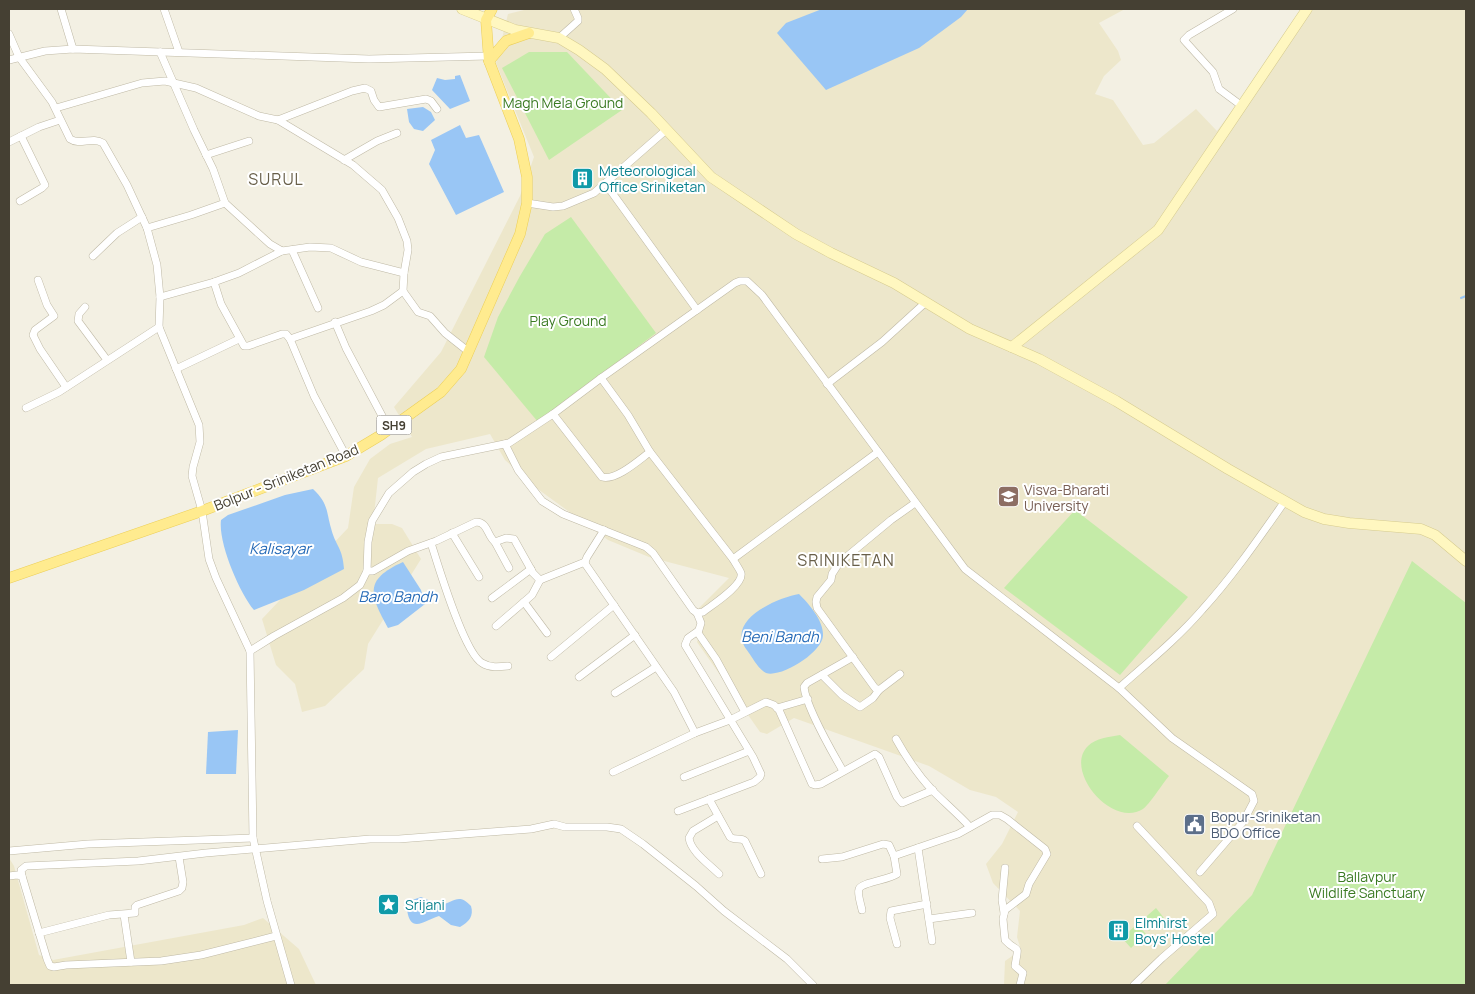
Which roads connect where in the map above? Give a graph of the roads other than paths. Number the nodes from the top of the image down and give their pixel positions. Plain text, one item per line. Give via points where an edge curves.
1 (61, 9) edge
2 (164, 9) edge
3 (462, 9) edge
4 (492, 9) edge
5 (574, 9) edge
6 (1233, 9) edge
7 (1307, 9) edge
8 (486, 20) junction
9 (529, 33) junction
10 (9, 34) edge
11 (559, 38) junction
12 (73, 49) junction
13 (160, 52) junction
14 (179, 52) junction
15 (19, 57) junction
16 (489, 58) junction
17 (9, 60) edge
18 (172, 82) junction
19 (1242, 106) junction
20 (56, 108) junction
21 (437, 109) dead end
22 (60, 120) junction
23 (278, 120) junction
24 (666, 130) junction
25 (397, 133) dead end
26 (21, 136) junction
27 (249, 141) dead end
28 (9, 142) edge
29 (206, 155) junction
30 (344, 160) junction
31 (605, 183) junction
32 (20, 201) dead end
33 (225, 203) junction
34 (527, 203) junction
35 (142, 217) junction
36 (147, 228) junction
37 (292, 250) junction
38 (282, 251) junction
39 (92, 256) dead end
40 (404, 273) junction
41 (38, 280) dead end
42 (214, 282) junction
43 (403, 291) junction
44 (160, 296) junction
45 (926, 302) junction
46 (85, 308) dead end
47 (318, 308) dead end
48 (697, 310) junction
49 (336, 322) junction
50 (159, 327) junction
51 (240, 339) junction
52 (290, 339) junction
53 (1012, 347) junction
54 (469, 352) junction
55 (108, 360) junction
56 (176, 369) junction
57 (601, 378) junction
58 (827, 384) junction
59 (66, 387) junction
60 (26, 408) dead end
61 (553, 414) junction
62 (389, 429) junction
63 (505, 444) junction
64 (650, 452) junction
65 (878, 452) junction
66 (346, 456) junction
67 (1285, 501) junction
68 (915, 502) junction
69 (202, 511) junction
70 (604, 530) junction
71 (452, 533) junction
72 (495, 542) junction
73 (431, 543) junction
74 (733, 558) junction
75 (1466, 561) edge
76 (585, 562) junction
77 (509, 568) dead end
78 (531, 569) junction
79 (367, 571) junction
80 (479, 577) dead end
81 (9, 578) edge
82 (540, 580) junction
83 (492, 598) dead end
84 (524, 602) junction
85 (614, 605) junction
86 (697, 613) junction
87 (496, 626) dead end
88 (698, 631) junction
89 (547, 633) dead end
90 (635, 635) junction
91 (250, 651) junction
92 (551, 657) dead end
93 (853, 657) junction
94 (508, 666) dead end
95 (656, 667) junction
96 (900, 674) dead end
97 (822, 675) junction
98 (579, 677) dead end
99 (1118, 688) junction
100 (879, 690) junction
101 (615, 693) dead end
102 (808, 699) junction
103 (777, 708) junction
104 (745, 712) junction
105 (730, 720) junction
106 (695, 733) junction
107 (896, 739) dead end
108 (749, 751) junction
109 (843, 771) junction
110 (613, 772) dead end
111 (684, 777) dead end
112 (933, 790) junction
113 (709, 799) junction
114 (678, 811) dead end
115 (718, 816) junction
116 (1137, 826) dead end
117 (970, 827) junction
118 (253, 838) junction
119 (918, 848) junction
120 (255, 850) junction
121 (9, 851) edge
122 (894, 856) junction
123 (179, 857) junction
124 (822, 859) dead end
125 (1005, 868) dead end
126 (1200, 872) dead end
127 (719, 874) dead end
128 (761, 874) dead end
129 (9, 876) edge
130 (22, 876) junction
131 (928, 904) junction
132 (862, 910) dead end
133 (972, 913) dead end
134 (1004, 913) junction
135 (124, 915) junction
136 (929, 919) junction
137 (39, 932) junction
138 (276, 936) junction
139 (932, 941) dead end
140 (897, 944) dead end
141 (131, 962) junction
142 (292, 985) edge
143 (813, 985) edge
144 (1020, 985) edge
145 (1134, 985) edge

1 - 12 street
2 - 14 street
3 - 8 main road
4 - 8 main road
5 - 11 street via 578,21
6 - 19 street via 1184,40 1213,72 1219,89
7 - 19 main road
8 - 9 main road
8 - 16 main road, Bolpur - Sriniketan Road / SH9
9 - 11 main road
9 - 16 main road via 506,41
10 - 15 street
11 - 24 main road via 605,69
12 - 13 street
12 - 15 street
13 - 14 street
13 - 18 street
14 - 16 street via 369,59
15 - 17 street
15 - 20 street
16 - 34 main road, Bolpur - Sriniketan Road / SH9 via 519,140 527,177
18 - 20 street via 142,83
18 - 23 street via 196,88 259,116
18 - 29 street
19 - 53 main road via 1158,230
20 - 22 street
21 - 23 street via 426,99 379,107 371,91 365,88
22 - 26 street
22 - 35 street via 72,140 103,143
23 - 30 street
24 - 31 street
24 - 45 main road via 711,177 796,234
25 - 30 street
26 - 28 street
26 - 32 street via 45,185
27 - 29 street
29 - 33 street
30 - 40 street via 382,190 396,213 408,250
31 - 34 street via 594,193 563,206
31 - 48 street
33 - 36 street
33 - 38 street
34 - 54 main road, Bolpur - Sriniketan Road / SH9 via 520,234
35 - 36 street
35 - 39 street via 117,233
36 - 44 street via 157,265
37 - 38 street
37 - 40 street via 330,248 361,262
37 - 47 street
38 - 42 street
40 - 43 street
41 - 59 street via 54,316 33,335
42 - 44 street
42 - 51 street via 221,304
43 - 49 street via 371,311
43 - 54 street via 418,312 428,315
44 - 50 street
45 - 53 main road via 970,328
45 - 58 street via 882,342
46 - 55 street via 78,321
48 - 57 street
48 - 58 street via 735,283 748,281 762,295
49 - 52 street
49 - 62 street via 346,348
50 - 55 street
50 - 56 street
51 - 52 street via 246,346 282,334
51 - 56 street
52 - 66 street via 314,396
53 - 67 main road via 1116,401
54 - 62 main road, Bolpur - Sriniketan Road / SH9 via 461,369 441,392
55 - 59 street
56 - 69 street via 199,424 200,442 192,476
57 - 61 street
57 - 64 street
58 - 65 street
59 - 60 street
61 - 63 street
61 - 64 street via 602,477 615,476
62 - 66 main road, Bolpur - Sriniketan Road / SH9
63 - 70 street via 518,470 542,501 563,514
63 - 79 street via 442,457 426,464 389,493 372,521
64 - 74 street
65 - 68 street
65 - 74 street
66 - 69 main road, Bolpur - Sriniketan Road / SH9
67 - 75 main road via 1324,519 1421,529 1435,535
67 - 99 street via 1203,610
68 - 93 street via 839,563 817,597 817,608
68 - 99 street via 965,569
69 - 81 main road, Bolpur - Sriniketan Road / SH9
69 - 91 street via 213,571
70 - 76 street
70 - 86 street via 653,553
71 - 72 street via 482,522
71 - 73 street
71 - 80 street
72 - 77 street
72 - 78 street via 514,539
73 - 79 street via 408,550 373,571
73 - 94 street via 475,658 482,664
74 - 86 street via 741,574 740,581 703,612
76 - 82 street
76 - 85 street
78 - 82 street
78 - 83 street
79 - 91 street via 354,591
82 - 84 street
84 - 87 street
84 - 89 street
85 - 90 street
85 - 92 street
86 - 88 street via 701,623
88 - 104 street
88 - 105 street via 685,644
90 - 95 street
90 - 98 street
91 - 118 street
93 - 97 street
93 - 100 street
95 - 101 street
95 - 106 street via 674,692
96 - 100 street
97 - 100 street via 860,707
97 - 102 street via 804,687
99 - 126 street via 1172,738 1252,794 1254,801 1243,822
102 - 103 street
102 - 109 street
103 - 104 street via 766,702
103 - 109 street via 812,784 821,784
104 - 105 street
105 - 106 street
105 - 108 street
106 - 110 street
107 - 112 street via 909,762
108 - 111 street
108 - 113 street via 760,770 760,778
109 - 112 street via 875,754 880,757 902,804
112 - 117 street
113 - 114 street
113 - 115 street
115 - 127 street via 693,831 689,838 697,852
115 - 128 street via 732,838 745,841
116 - 145 street via 1209,903 1213,914
117 - 119 street
117 - 134 street via 988,817 1000,815 1047,852 1026,894
118 - 120 street
118 - 121 street via 88,844
119 - 122 street
119 - 131 street
120 - 123 street
120 - 138 street
120 - 143 street via 531,829 554,824 621,829 787,959
122 - 124 street via 889,845 883,844 842,857
122 - 132 street via 896,876 859,889
123 - 130 street via 26,866 21,870
123 - 135 street via 182,888 137,905 135,913
125 - 134 street
129 - 130 street
130 - 137 street
131 - 136 street
131 - 140 street via 891,911
133 - 136 street
134 - 144 street via 1005,940 1017,949 1015,966 1023,974
135 - 137 street via 108,915
135 - 141 street
136 - 139 street
137 - 141 street via 50,966
138 - 141 street via 200,955
138 - 142 street

